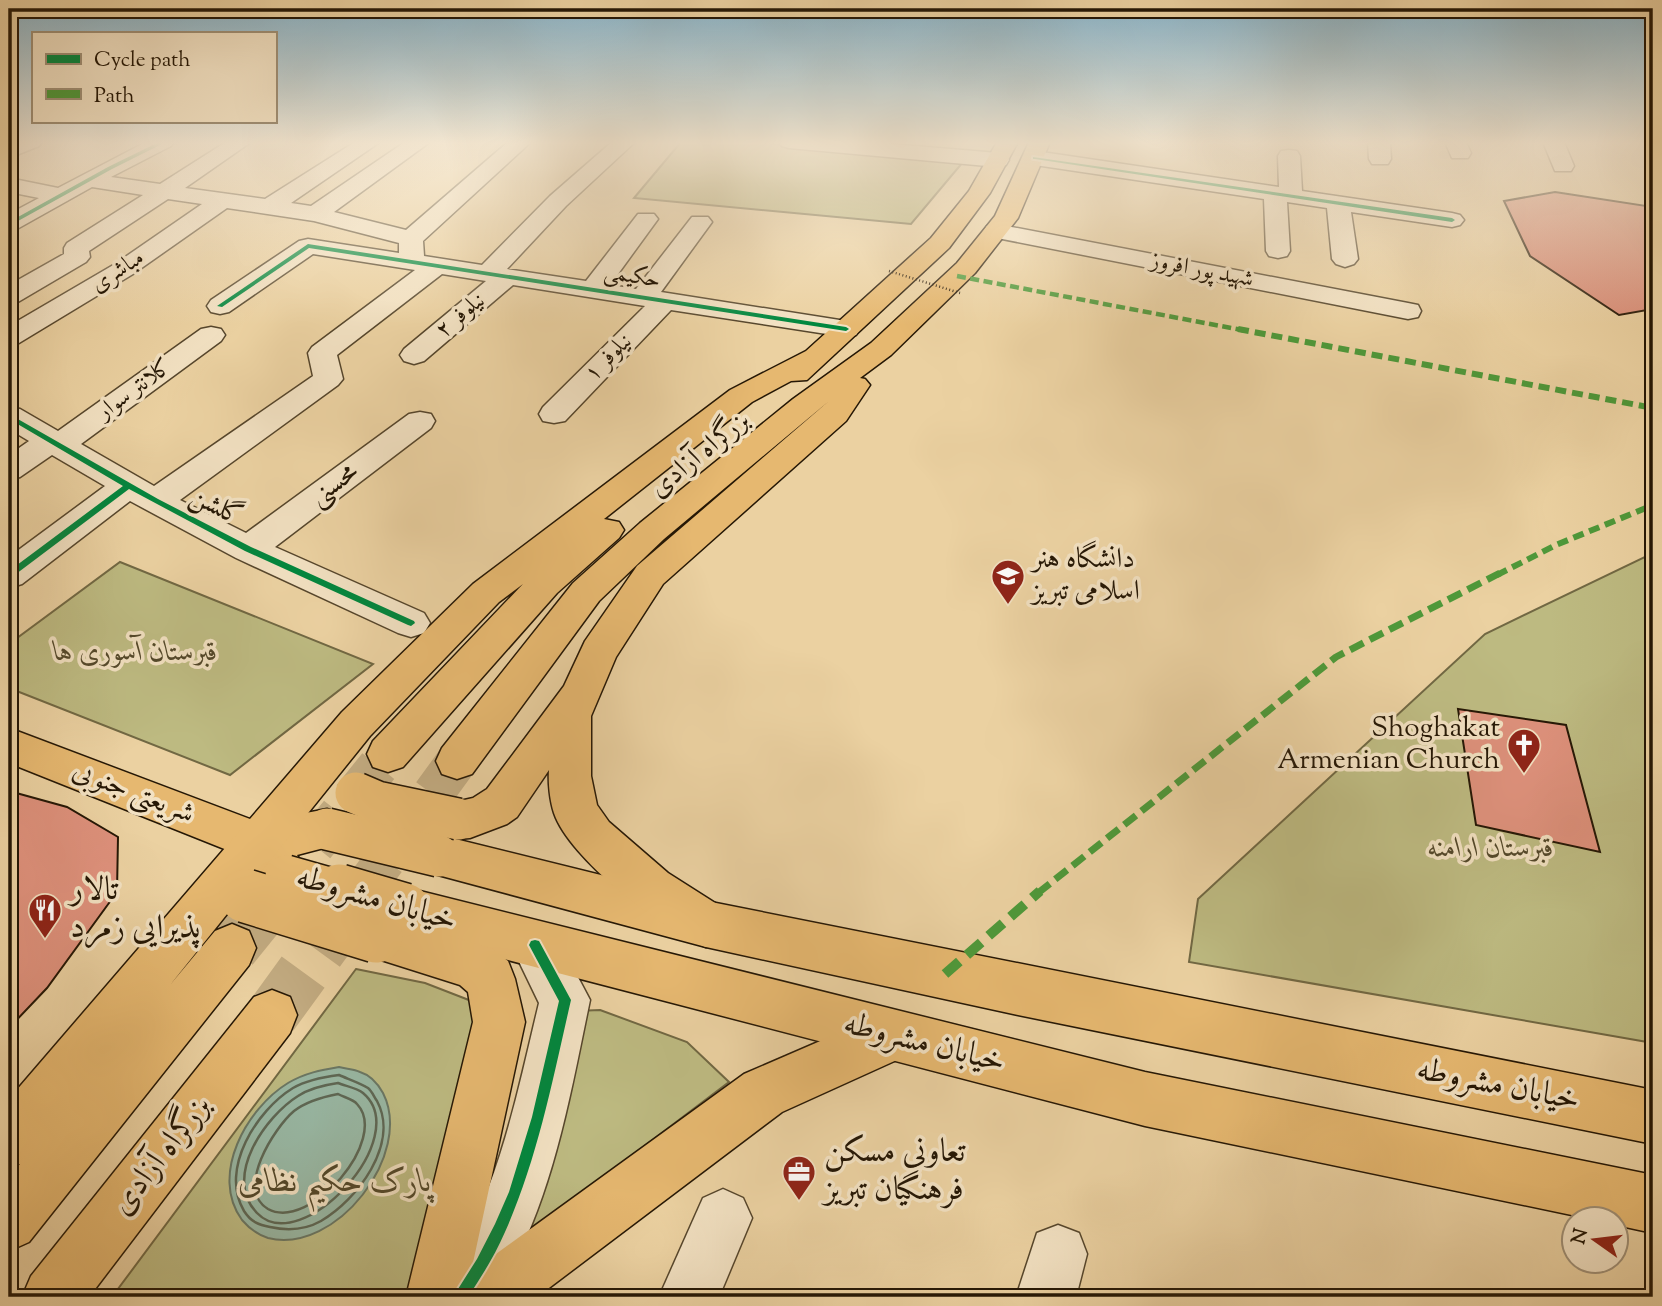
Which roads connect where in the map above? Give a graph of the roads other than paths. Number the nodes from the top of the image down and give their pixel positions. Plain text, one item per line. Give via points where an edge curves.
1 (47, 203) edge
2 (146, 203) edge
3 (219, 203) edge
4 (242, 203) edge
5 (275, 203) edge
6 (331, 203) edge
7 (467, 203) edge
8 (556, 203) edge
9 (971, 203) edge
10 (1009, 203) edge
11 (1282, 203) edge
12 (1338, 203) joint
13 (269, 207) junction
14 (315, 214) junction
15 (646, 219) dead end
16 (1452, 220) dead end
17 (701, 222) dead end
18 (9, 224) edge
19 (996, 231) junction
20 (1278, 251) dead end
21 (420, 256) junction
22 (1345, 258) dead end
23 (498, 276) junction
24 (593, 290) junction
25 (9, 296) edge
26 (654, 300) junction
27 (220, 306) dead end
28 (1408, 311) dead end
29 (846, 329) junction
30 (211, 335) dead end
31 (9, 337) edge
32 (881, 349) junction
33 (414, 355) dead end
34 (815, 357) junction
35 (554, 414) dead end
36 (9, 416) edge
37 (420, 421) dead end
38 (56, 443) junction
39 (9, 470) edge
40 (141, 494) junction
41 (248, 549) junction
42 (9, 575) edge
43 (411, 623) dead end
44 (584, 687) junction
45 (356, 724) junction
46 (9, 745) edge
47 (388, 754) tunnel mouth
48 (457, 761) tunnel mouth
49 (448, 838) junction
50 (253, 876) junction
51 (390, 923) junction
52 (706, 924) junction
53 (535, 945) junction
54 (232, 948) tunnel mouth
55 (272, 1016) tunnel mouth
56 (892, 1036) junction
57 (1653, 1117) edge
58 (9, 1141) edge
59 (1653, 1204) edge
60 (723, 1218) dead end
61 (9, 1222) edge
62 (52, 1297) edge
63 (436, 1297) edge
64 (460, 1297) edge
65 (488, 1297) edge
66 (689, 1297) edge

1 - 18 street
2 - 25 street via 76,248 77,257
3 - 31 street, مباشری via 124,269
4 - 13 street
5 - 13 street
6 - 14 street
7 - 21 street
8 - 23 street, نیلوفر ۲
9 - 29 main road, بزرگراه آزادی via 940,243
10 - 19 main road, بزرگراه آزادی
11 - 20 street
12 - 16 street
12 - 22 street
13 - 14 street
14 - 21 street
15 - 24 street
17 - 26 street, نیلوفر ۱
19 - 28 street, شهید پور افروز
19 - 32 main road, بزرگراه آزادی via 966,268
21 - 23 street, حکیمی
21 - 27 street via 308,246
21 - 40 street via 322,353 328,379
23 - 24 street, حکیمی
23 - 33 street, نیلوفر ۲
24 - 26 street, حکیمی
26 - 29 street, حکیمی
26 - 35 street, نیلوفر ۱
29 - 34 main road, بزرگراه آزادی
30 - 38 street, کلانتر سوار
32 - 44 main road via 835,414 650,575 599,652
32 - 48 main road, بزرگراه آزادی via 804,405 586,592
34 - 45 main road via 741,396 486,593
34 - 47 main road, بزرگراه آزادی via 544,584
36 - 38 street, گلشن
37 - 41 street, محسنی
38 - 39 street, کلانتر سوار
38 - 40 street, گلشن
40 - 41 street, گلشن
40 - 42 street
41 - 43 street, گلشن
44 - 49 main road via 502,803
44 - 52 main road via 571,716 570,776 576,812 593,836 652,888
45 - 49 main road, bridge via 350,762 356,793
45 - 50 main road
46 - 50 main road, شریعتی جنوبی
49 - 50 main road, خیابان مشروطه, bridge via 327,829
49 - 52 main road, خیابان مشروطه
50 - 51 main road, شریعتی جنوبی, bridge
50 - 58 main road
51 - 53 main road, خیابان مشروطه
51 - 63 main road via 474,965 490,979 499,1022
52 - 57 main road, خیابان مشروطه
53 - 56 main road, خیابان مشروطه
53 - 64 street via 565,1000 513,1203 483,1266
54 - 61 main road
55 - 62 main road, بزرگراه آزادی
56 - 59 main road, خیابان مشروطه via 1145,1099
56 - 65 main road via 763,1093
60 - 66 street

